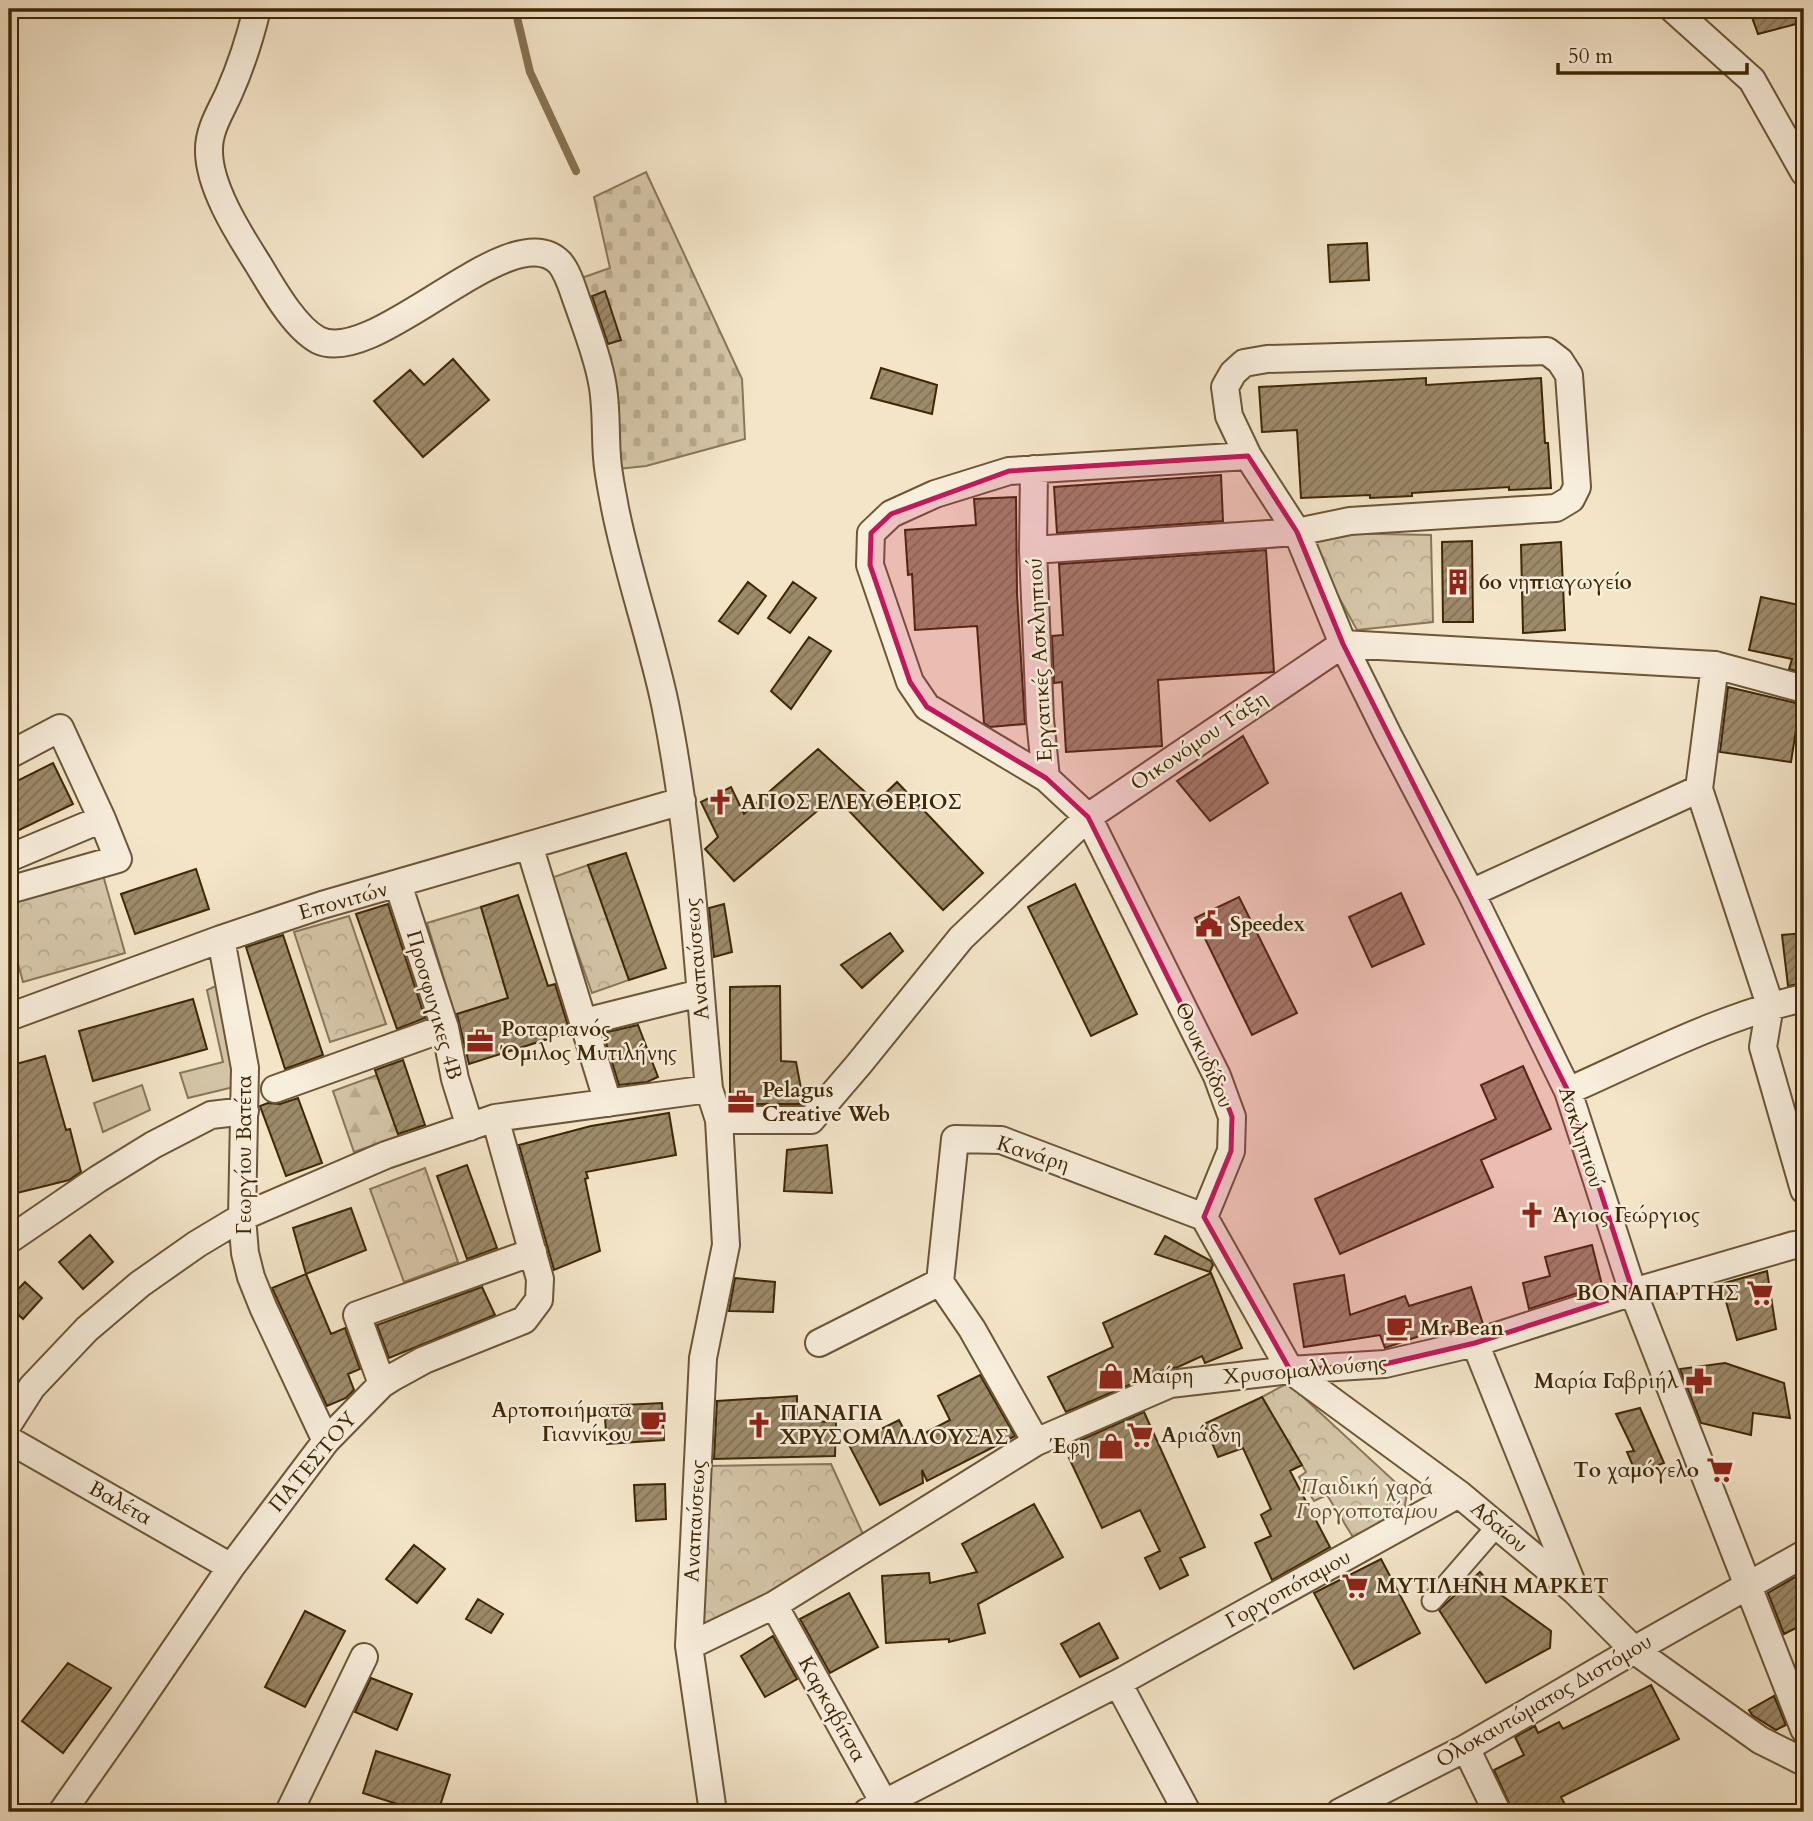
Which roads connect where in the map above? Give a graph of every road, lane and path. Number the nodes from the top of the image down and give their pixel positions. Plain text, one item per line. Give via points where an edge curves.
1 (257, 9) edge
2 (1674, 9) edge
3 (1804, 172) edge
4 (1248, 456) junction
5 (1034, 469) junction
6 (1297, 531) junction
7 (1033, 550) junction
8 (1343, 644) junction
9 (1716, 665) junction
10 (1804, 690) edge
11 (9, 755) edge
12 (1046, 778) junction
13 (1699, 789) junction
14 (682, 801) junction
15 (1088, 817) junction
16 (102, 819) junction
17 (529, 845) junction
18 (9, 858) edge
19 (398, 884) junction
20 (9, 890) edge
21 (1471, 893) junction
22 (221, 939) junction
23 (700, 993) junction
24 (1804, 998) edge
25 (1770, 1005) junction
26 (9, 1017) edge
27 (584, 1022) junction
28 (445, 1028) junction
29 (275, 1089) dead end
30 (709, 1089) junction
31 (1568, 1091) junction
32 (608, 1103) junction
33 (245, 1111) junction
34 (495, 1118) junction
35 (719, 1121) junction
36 (470, 1127) junction
37 (1804, 1190) edge
38 (242, 1217) junction
39 (1204, 1217) junction
40 (9, 1240) edge
41 (1804, 1245) edge
42 (533, 1252) junction
43 (940, 1282) junction
44 (1633, 1292) junction
45 (819, 1343) dead end
46 (1475, 1343) junction
47 (1290, 1370) junction
48 (382, 1384) junction
49 (20, 1389) edge
50 (9, 1423) edge
51 (9, 1440) edge
52 (326, 1441) junction
53 (1036, 1442) junction
54 (1459, 1494) junction
55 (1497, 1526) junction
56 (1804, 1554) edge
57 (230, 1567) junction
58 (1746, 1585) junction
59 (1575, 1591) junction
60 (1432, 1601) dead end
61 (774, 1605) junction
62 (688, 1646) junction
63 (1634, 1650) junction
64 (364, 1657) dead end
65 (1118, 1683) junction
66 (1802, 1720) edge
67 (1466, 1748) junction
68 (1804, 1762) edge
69 (880, 1809) edge
70 (62, 1812) edge
71 (289, 1812) edge
72 (713, 1812) edge
73 (1187, 1812) edge
74 (1340, 1812) edge
75 (1497, 1812) edge

1 - 14 street, Αναπαύσεως via 249,44 213,128 210,164 229,218 298,324 314,338 331,345 349,343 495,264 527,253 545,253 559,263 570,282 603,384 607,463 616,513 665,703
2 - 3 street via 1752,80
4 - 5 street, Εργατικές Ασκληπιού
4 - 6 street, Εργατικές Ασκληπιού
4 - 6 street, Εργατικές Ασκληπιού via 1229,416 1226,398 1233,373 1244,363 1547,351 1569,375 1577,487 1571,499 1556,508 1350,521
5 - 7 street
5 - 12 street, Εργατικές Ασκληπιού via 997,474 891,514 871,533 870,565 910,682 927,707
6 - 7 street, Εργατικές Ασκληπιού
6 - 8 street, Εργατικές Ασκληπιού
7 - 12 street, Εργατικές Ασκληπιού
8 - 9 street
8 - 15 street, Οικονόμου Τάξη
8 - 21 street, Ασκληπιού
9 - 10 street
9 - 13 street
11 - 16 street via 60,728
12 - 15 street
13 - 21 street
13 - 25 street
14 - 17 street, Επονιτών
14 - 23 street, Αναπαύσεως
15 - 35 street, Οικονόμου Τάξη via 961,938 811,1121
15 - 39 street, Θουκυδίδου via 1217,1076 1232,1116 1231,1151
16 - 18 street
16 - 20 street via 118,859
17 - 19 street, Επονιτών
17 - 27 street
19 - 22 street, Επονιτών
19 - 28 street, Προσφυγικες 4Β
21 - 31 street, Ασκληπιού
22 - 26 street, Επονιτών
22 - 33 street, Γεωργίου Βατέτα via 245,1068
23 - 27 street
23 - 30 street, Αναπαύσεως
24 - 25 street
25 - 31 street
25 - 37 street via 1763,1047
27 - 32 street
28 - 29 street
28 - 36 street, Προσφυγικες 4Β
30 - 32 street
30 - 35 street, Αναπαύσεως
31 - 44 street, Ασκληπιού
32 - 34 street
33 - 38 street, Γεωργίου Βατέτα
33 - 40 street via 211,1115 153,1145
34 - 36 street
34 - 42 street, ΠΑΤΕΣΤΟΥ
35 - 62 street, Αναπαύσεως via 726,1245 703,1358
36 - 38 street via 386,1154
38 - 49 street via 139,1284
38 - 52 street, Γεωργίου Βατέτα via 251,1277
39 - 43 street, Κανάρη via 1001,1140 956,1139
39 - 47 street
41 - 44 street, Χρυσομαλλούσης
42 - 48 street, ΠΑΤΕΣΤΟΥ via 540,1279 539,1300 524,1320 424,1360
42 - 48 street via 357,1315
43 - 45 street
43 - 53 street
44 - 46 street, Χρυσομαλλούσης
44 - 58 street, Ασκληπιού
46 - 47 street, Χρυσομαλλούσης via 1385,1364
46 - 59 street
47 - 53 street, Χρυσομαλλούσης via 1170,1384
47 - 54 street, Αδαίου
48 - 52 street, ΠΑΤΕΣΤΟΥ
49 - 50 street
51 - 57 street, Βαλέτα
52 - 57 street, ΠΑΤΕΣΤΟΥ
53 - 61 street, Χρυσομαλλούσης
54 - 55 street, Αδαίου
54 - 65 street, Γοργοπόταμου
55 - 59 street, Αδαίου
55 - 60 street
56 - 58 street, Ολοκαυτώματος Διστόμου
57 - 70 street, ΠΑΤΕΣΤΟΥ
58 - 63 street, Ολοκαυτώματος Διστόμου
58 - 66 street, Ασκληπιού
59 - 63 street, Αδαίου
61 - 62 street, Χρυσομαλλούσης
61 - 69 street, Καρκαβίτσα
62 - 72 street, Αναπαύσεως
63 - 67 street, Ολοκαυτώματος Διστόμου
63 - 68 street, Αδαίου via 1760,1740
64 - 71 street
65 - 69 street, Γοργοπόταμου
65 - 73 street
67 - 74 street, Ολοκαυτώματος Διστόμου
67 - 75 street

